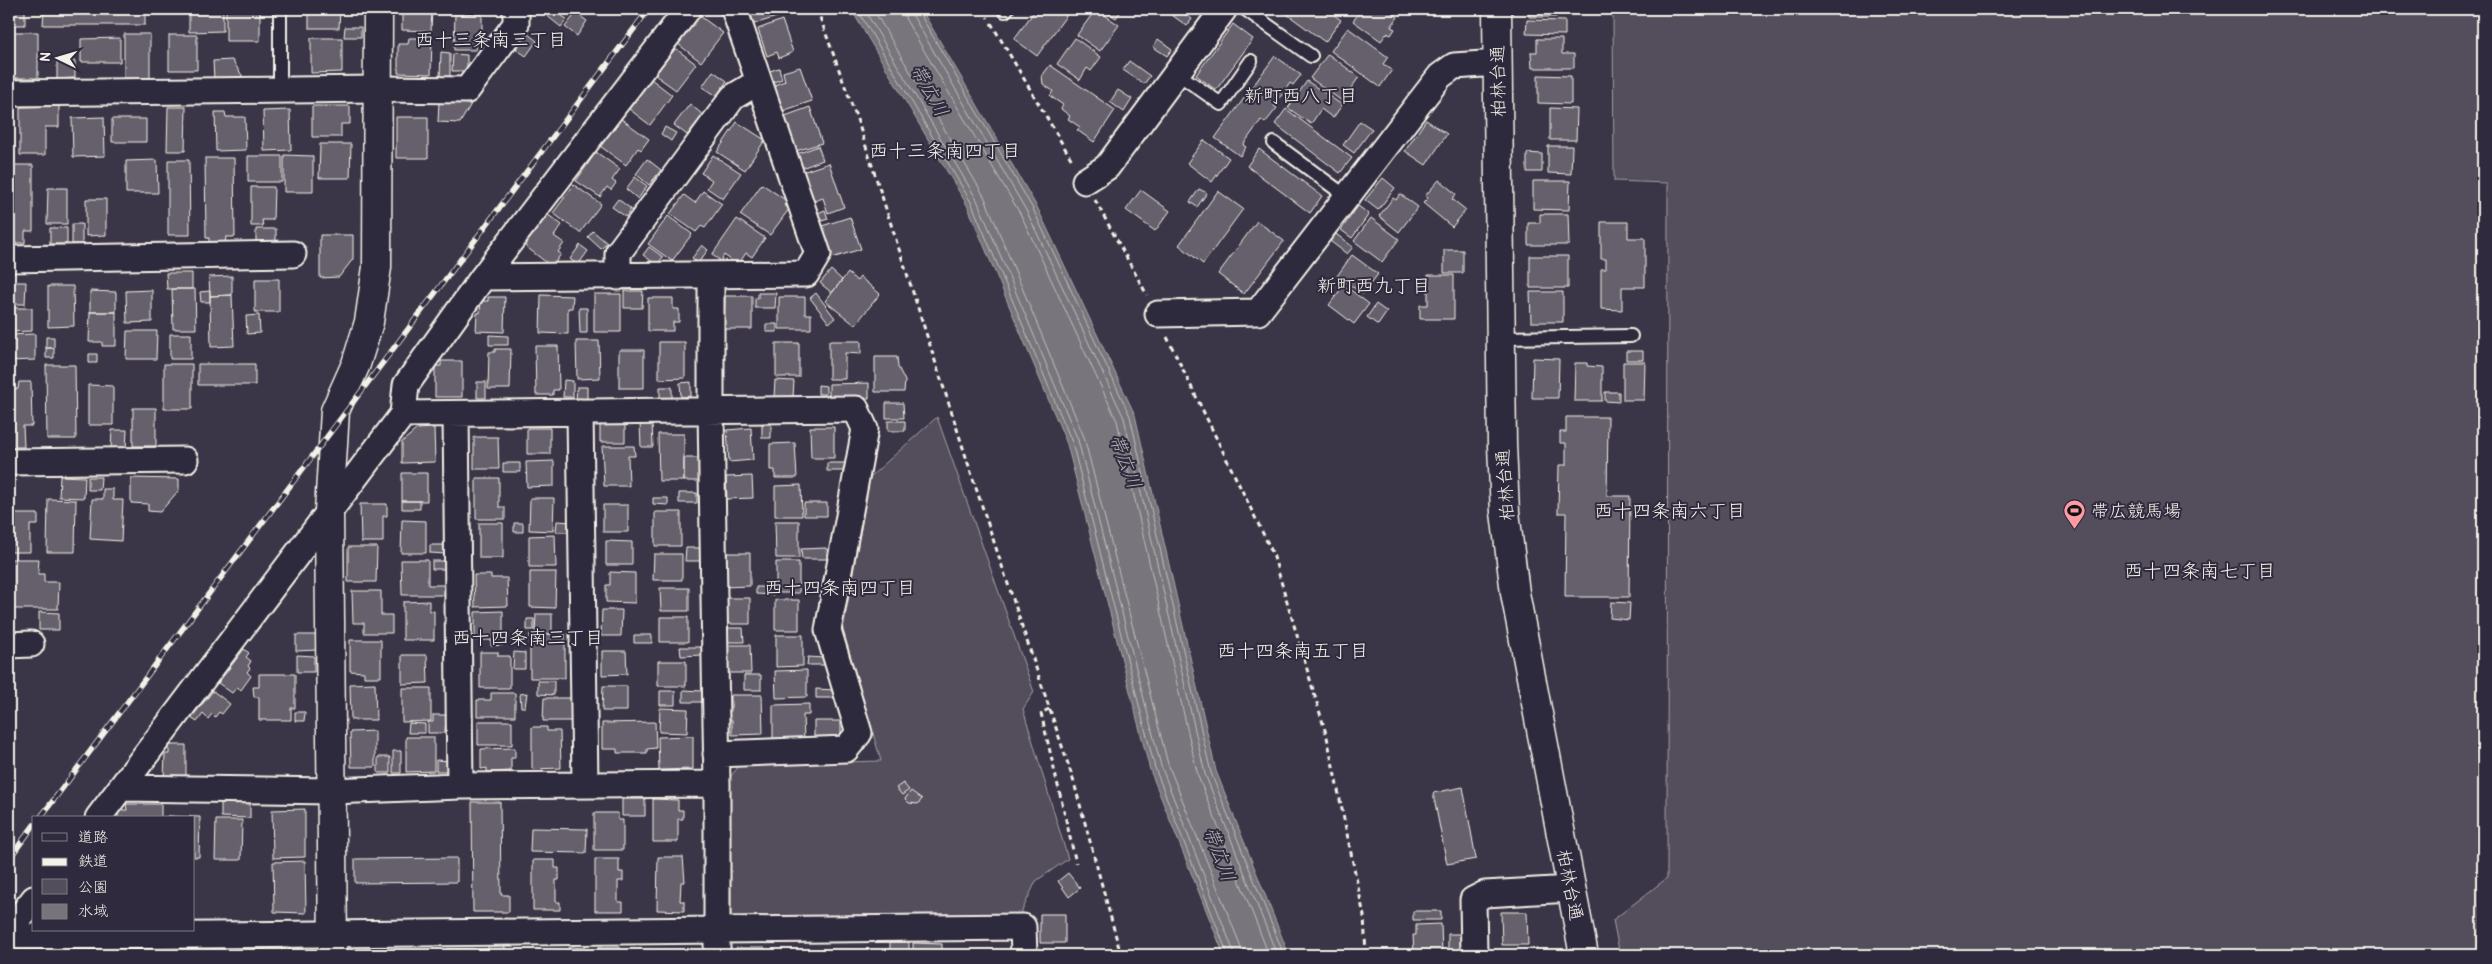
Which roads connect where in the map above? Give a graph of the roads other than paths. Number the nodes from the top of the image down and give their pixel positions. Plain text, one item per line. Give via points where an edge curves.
1 (280, 9) edge
2 (378, 9) edge
3 (516, 9) edge
4 (688, 9) edge
5 (734, 9) edge
6 (1224, 9) edge
7 (1245, 9) edge
8 (1497, 9) edge
9 (1311, 56) dead end
10 (1251, 61) dead end
11 (1498, 63) junction
12 (1177, 73) junction
13 (758, 82) junction
14 (378, 89) junction
15 (280, 90) junction
16 (9, 93) edge
17 (1274, 143) dead end
18 (1085, 181) dead end
19 (1347, 197) junction
20 (293, 254) dead end
21 (9, 259) edge
22 (482, 277) junction
23 (618, 277) junction
24 (711, 277) junction
25 (1158, 314) road end
26 (1632, 336) dead end
27 (1501, 338) junction
28 (711, 411) junction
29 (580, 412) junction
30 (403, 414) junction
31 (456, 414) junction
32 (185, 460) dead end
33 (9, 462) edge
34 (329, 511) junction
35 (716, 754) junction
36 (717, 784) junction
37 (585, 785) junction
38 (460, 786) junction
39 (122, 788) junction
40 (331, 791) junction
41 (100, 816) edge
42 (1571, 889) junction
43 (32, 902) edge
44 (9, 931) edge
45 (716, 931) junction
46 (124, 933) edge
47 (9, 937) edge
48 (333, 944) edge
49 (717, 955) edge
50 (1024, 955) edge
51 (1474, 955) edge
52 (1584, 955) edge

1 - 15 lane
2 - 14 street
3 - 14 street via 516,24 467,90
4 - 22 street
5 - 13 street
6 - 12 street
7 - 9 lane
8 - 11 street, 柏林台通
10 - 12 lane via 1220,104
11 - 19 street via 1454,66 1440,76
11 - 27 street, 柏林台通
12 - 18 street via 1107,167
13 - 23 street via 734,97 618,253
13 - 24 street via 818,254 806,274
14 - 15 street
14 - 34 street via 377,267 369,322 356,364 335,411
15 - 16 street
17 - 19 lane
19 - 25 street via 1258,312
20 - 21 street
22 - 23 street
22 - 30 street via 406,385
23 - 24 street
24 - 28 street
26 - 27 lane
27 - 42 street, 柏林台通 via 1505,512 1515,593
28 - 29 street
28 - 35 street
28 - 35 street via 856,409 864,429 828,630 859,733 846,749
29 - 31 street
29 - 37 street
30 - 31 street
30 - 34 street
31 - 38 street
32 - 33 street
34 - 39 street
34 - 40 street
35 - 36 street
36 - 37 street
36 - 45 street
37 - 38 street
38 - 40 street
39 - 40 street
39 - 41 street
40 - 48 street
42 - 51 street via 1485,894 1473,900
42 - 52 street, 柏林台通
43 - 44 street
45 - 48 street
45 - 49 street
45 - 50 street via 1024,927
46 - 47 street
46 - 48 street

